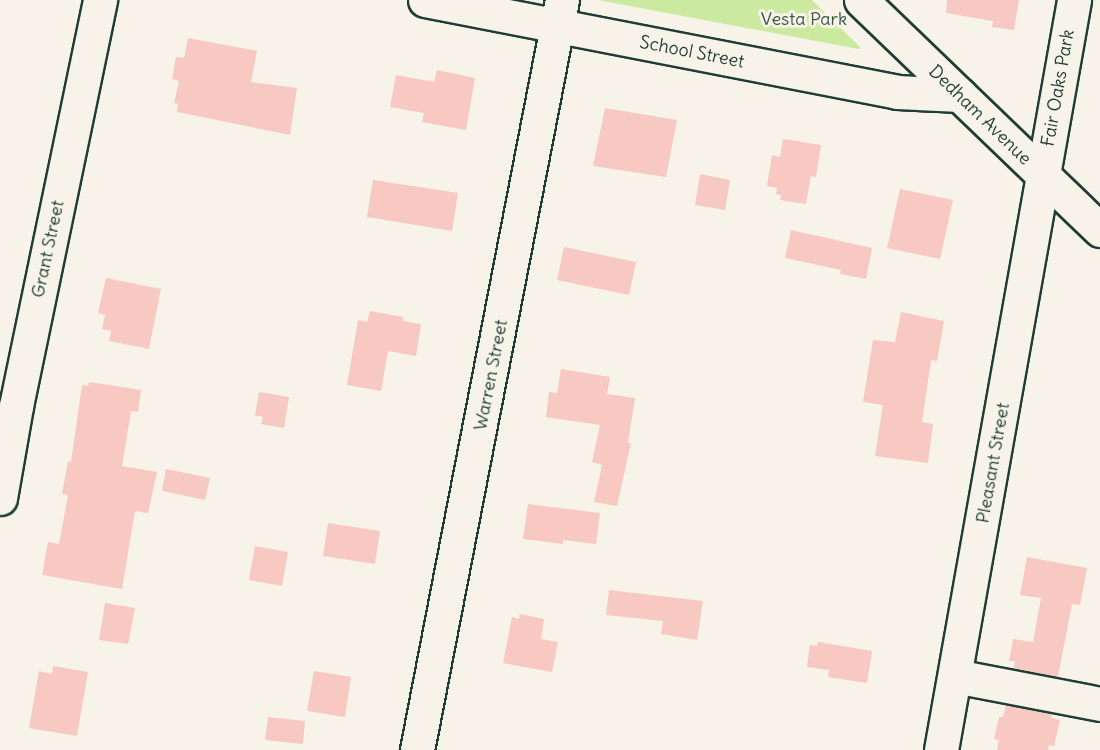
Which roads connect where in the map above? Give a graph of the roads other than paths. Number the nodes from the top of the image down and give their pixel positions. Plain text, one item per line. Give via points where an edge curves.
1 (100, 0) edge
2 (425, 0) edge
3 (861, 0) edge
4 (1074, 0) edge
5 (559, 13) edge
6 (960, 95) junction
7 (1042, 176) junction
8 (1100, 230) edge
9 (0, 498) edge
10 (955, 676) junction
11 (1100, 704) edge
12 (417, 750) edge
13 (941, 750) edge

1 - 9 street, Grant Street
2 - 5 street, School Street
3 - 6 street, Dedham Avenue
4 - 7 street, Fair Oaks Park
5 - 6 street, School Street via 897,92
5 - 12 street, Warren Street
6 - 7 street, Dedham Avenue
7 - 8 street, Dedham Avenue
7 - 10 street, Pleasant Street
10 - 11 street
10 - 13 street, Pleasant Street

